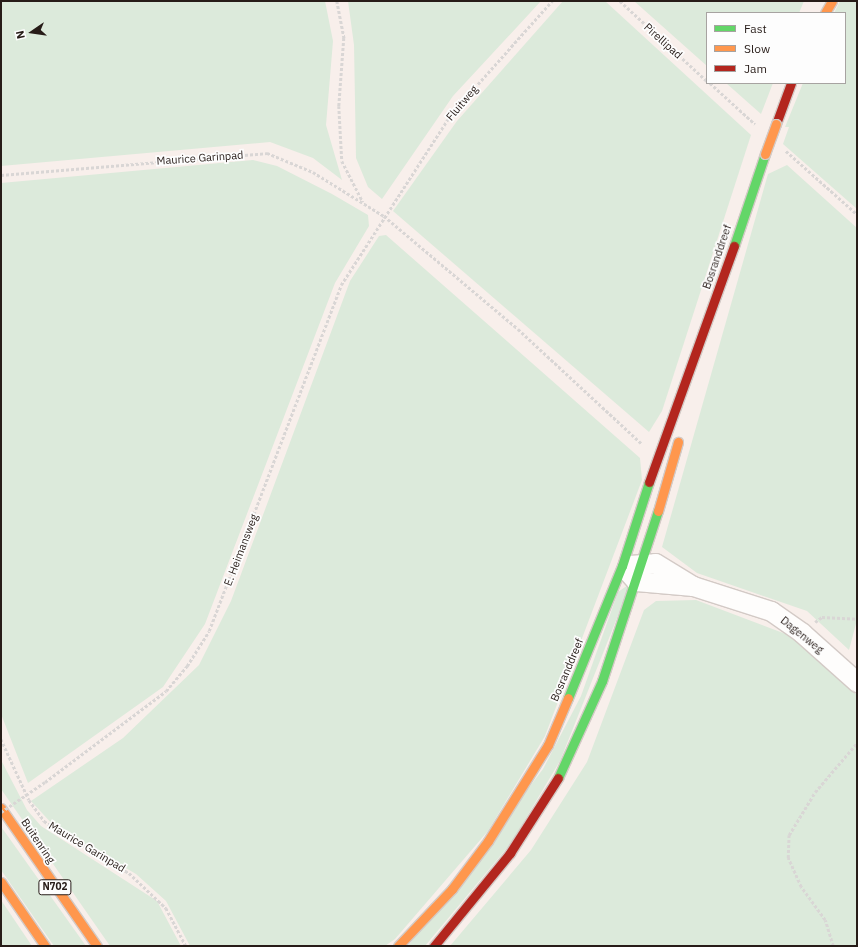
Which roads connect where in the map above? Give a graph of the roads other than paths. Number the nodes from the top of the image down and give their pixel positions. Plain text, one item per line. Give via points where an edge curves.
1 (832, 1) edge
2 (826, 12) edge
3 (791, 84) edge
4 (692, 368) junction
5 (690, 403) dead end
6 (682, 430) dead end
7 (643, 562) junction
8 (622, 566) junction
9 (636, 581) junction
10 (693, 586) junction
11 (857, 682) edge
12 (1, 808) edge
13 (1, 882) edge
14 (45, 946) edge
15 (97, 946) edge
16 (398, 946) edge
17 (434, 946) edge

1 - 2 main road
3 - 4 main road, Bosranddreef, bridge
4 - 5 main road, Bosranddreef
4 - 8 main road, Bosranddreef via 679,390
6 - 7 main road
7 - 8 street, Dagenweg
7 - 9 main road
7 - 10 street, Dagenweg via 668,568
8 - 9 street
8 - 16 main road, Bosranddreef via 548,745 488,841 452,889
9 - 10 street, Dagenweg
9 - 17 main road via 602,681 566,767 510,853
10 - 11 street, Dagenweg via 771,611 802,633
12 - 15 main road, Buitenring / N702
13 - 14 main road

